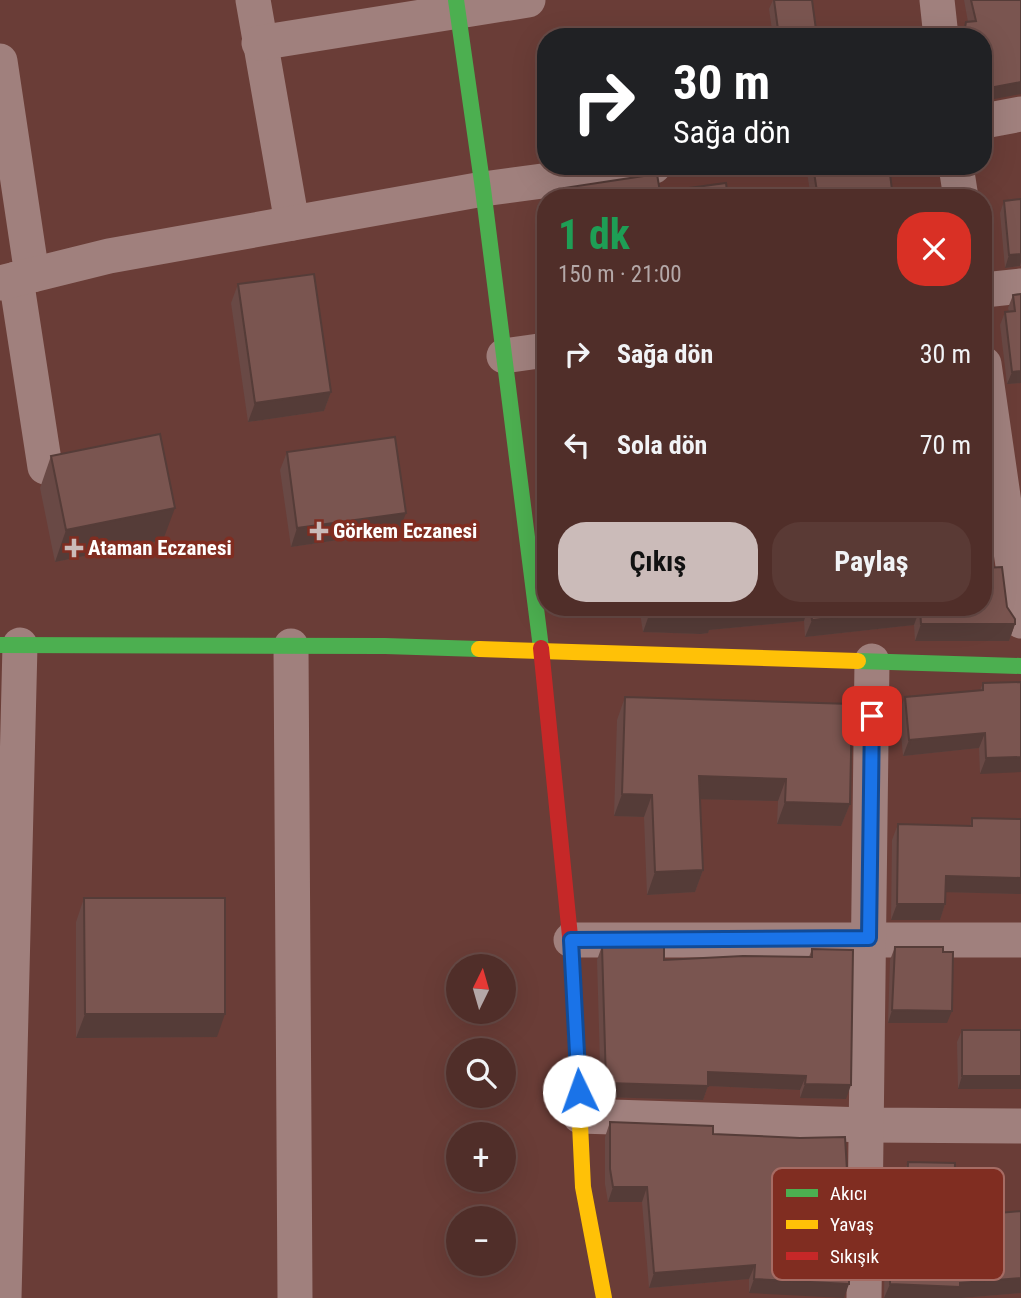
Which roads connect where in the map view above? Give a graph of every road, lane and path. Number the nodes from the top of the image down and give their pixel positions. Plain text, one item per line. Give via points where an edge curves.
1 (253, 0) edge
2 (528, 0) edge
3 (937, 0) edge
4 (456, 5) edge
5 (940, 28) edge
6 (259, 43) junction
7 (0, 61) edge
8 (1021, 114) edge
9 (992, 119) edge
10 (584, 175) edge
11 (484, 188) junction
12 (292, 223) junction
13 (16, 279) edge
14 (1021, 286) edge
15 (992, 289) edge
16 (537, 351) edge
17 (503, 356) junction
18 (992, 415) edge
19 (45, 467) dead end
20 (1001, 472) edge
21 (535, 528) edge
22 (537, 569) edge
23 (539, 616) edge
24 (1021, 621) edge
25 (10, 645) edge
26 (291, 646) junction
27 (541, 650) junction
28 (872, 661) junction
29 (1021, 666) edge
30 (869, 938) junction
31 (571, 940) junction
32 (1021, 940) edge
33 (580, 1116) junction
34 (866, 1125) junction
35 (1021, 1126) edge
36 (865, 1168) edge
37 (863, 1280) edge
38 (4, 1298) edge
39 (295, 1298) edge
40 (604, 1298) edge
41 (863, 1298) edge

1 - 6 street
2 - 4 street
3 - 5 street
4 - 6 street
4 - 11 street
6 - 12 street
7 - 13 street
8 - 9 street
10 - 11 street
11 - 12 street
11 - 17 street
12 - 13 street via 109,256
13 - 19 street
14 - 15 street
16 - 17 street
17 - 21 street
18 - 20 street
20 - 24 street
21 - 22 street
23 - 27 street
25 - 26 street
25 - 38 street
26 - 27 street
26 - 39 street
27 - 28 street
27 - 31 street
28 - 29 street
28 - 30 street
30 - 31 street
30 - 32 street
30 - 34 street
31 - 33 street
33 - 34 street
33 - 40 street via 583,1187
34 - 35 street
34 - 36 street
37 - 41 street

